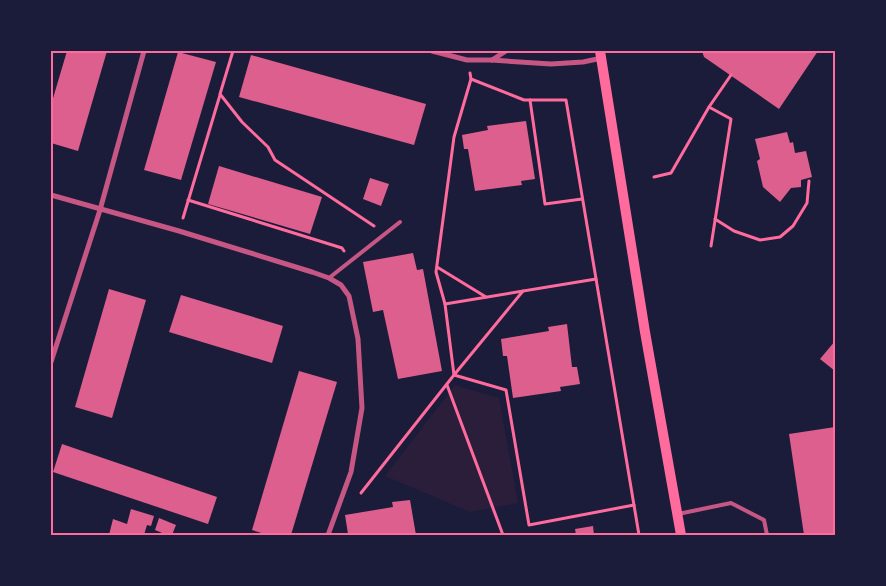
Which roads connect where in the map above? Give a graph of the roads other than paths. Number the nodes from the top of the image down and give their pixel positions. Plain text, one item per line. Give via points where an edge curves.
1 (144, 51) edge
2 (432, 51) edge
3 (506, 51) edge
4 (601, 55) edge
5 (492, 60) junction
6 (51, 195) edge
7 (100, 210) junction
8 (400, 222) dead end
9 (329, 278) junction
10 (51, 362) edge
11 (678, 514) junction
12 (328, 535) edge
13 (681, 535) edge
14 (767, 535) edge

1 - 7 street
2 - 5 street via 467,60
3 - 5 street
4 - 5 street via 583,62 551,64
4 - 11 main road
6 - 7 street
7 - 9 street
7 - 10 street
8 - 9 lane
9 - 12 street via 341,285 349,296 358,339 362,408 351,472
11 - 13 main road
11 - 14 lane via 731,503 764,520

